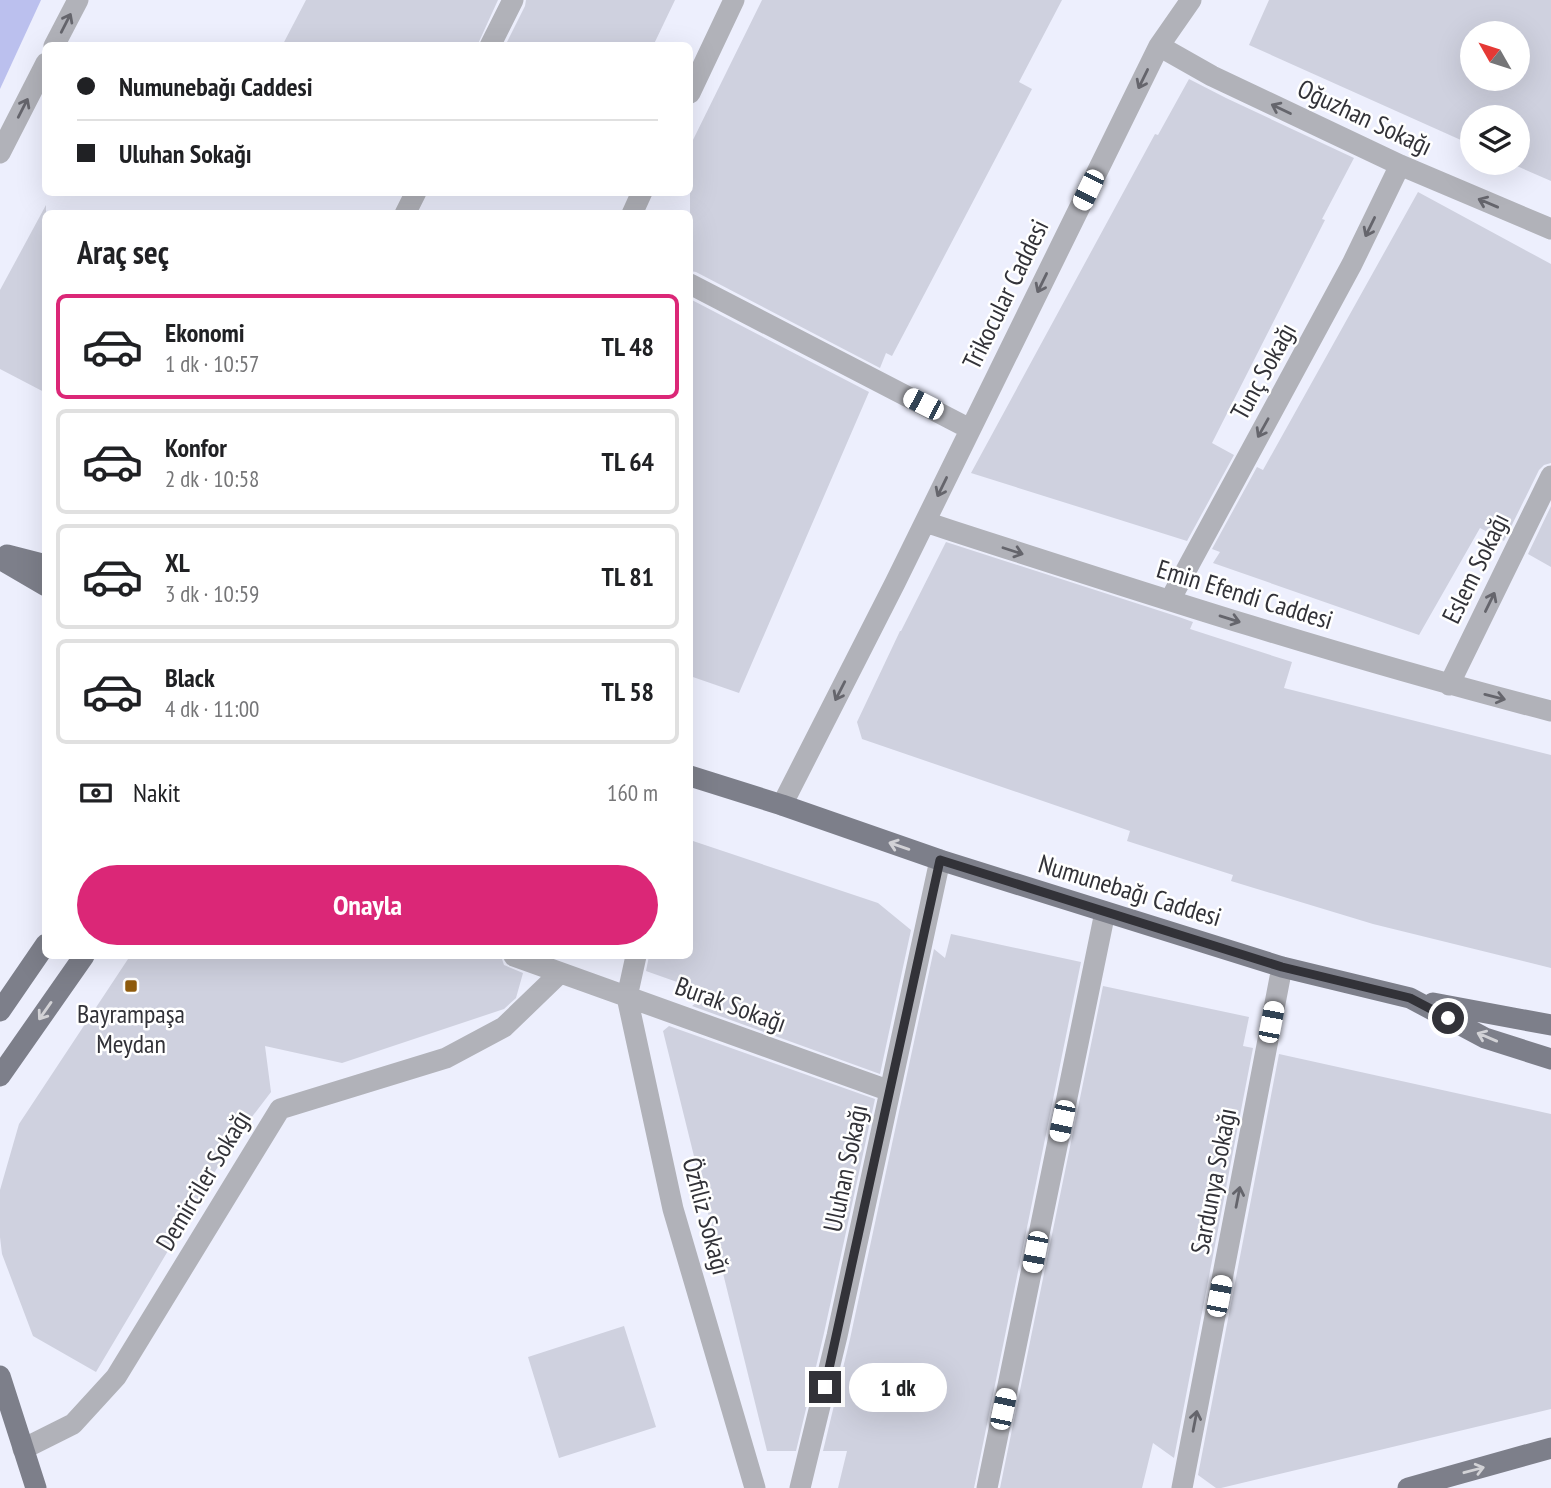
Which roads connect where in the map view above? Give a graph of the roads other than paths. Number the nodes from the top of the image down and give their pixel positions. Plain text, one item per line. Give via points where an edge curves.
1 (78, 0) edge
2 (513, 0) edge
3 (734, 0) edge
4 (1191, 0) edge
5 (56, 42) edge
6 (492, 42) edge
7 (1159, 47) junction
8 (42, 70) edge
9 (693, 87) edge
10 (5, 130) edge
11 (0, 153) edge
12 (1400, 166) junction
13 (1551, 229) edge
14 (693, 286) edge
15 (970, 429) junction
16 (1551, 476) edge
17 (925, 522) junction
18 (0, 554) edge
19 (0, 559) edge
20 (42, 564) edge
21 (42, 584) edge
22 (1170, 600) junction
23 (1449, 685) junction
24 (1551, 711) edge
25 (693, 777) edge
26 (782, 805) junction
27 (940, 860) junction
28 (1105, 912) junction
29 (42, 950) edge
30 (82, 959) edge
31 (522, 959) edge
32 (635, 959) edge
33 (1282, 967) junction
34 (560, 973) junction
35 (627, 997) junction
36 (1410, 998) junction
37 (0, 1010) edge
38 (1551, 1025) edge
39 (1551, 1059) edge
40 (0, 1076) edge
41 (890, 1091) junction
42 (0, 1376) edge
43 (23, 1449) junction
44 (1547, 1452) edge
45 (36, 1488) edge
46 (755, 1488) edge
47 (800, 1488) edge
48 (988, 1488) edge
49 (1182, 1488) edge
50 (1408, 1488) edge

5 -> 1 street
2 - 6 street
3 - 9 street
4 - 7 street, Trikocular Caddesi
12 -> 7 street, Oğuzhan Sokağı
7 -> 15 street, Trikocular Caddesi
10 -> 8 street
10 - 11 street
13 -> 12 street, Oğuzhan Sokağı
12 -> 22 street, Tunç Sokağı via 1353,264
14 - 15 street
15 -> 17 street, Trikocular Caddesi
23 -> 16 street, Eslem Sokağı
17 -> 22 street, Emin Efendi Caddesi
17 -> 26 street, Trikocular Caddesi
18 - 20 main road
19 - 21 main road
22 -> 23 street, Emin Efendi Caddesi
23 -> 24 street, Emin Efendi Caddesi
25 - 26 main road, Numunebağı Caddesi
27 -> 26 main road, Numunebağı Caddesi
27 - 28 main road, Numunebağı Caddesi
27 - 41 street, Uluhan Sokağı
28 - 33 main road, Numunebağı Caddesi
28 - 48 street
29 - 37 main road
30 -> 40 main road
31 - 34 street, Burak Sokağı
32 - 35 street, Özfiliz Sokağı
33 - 36 main road, Numunebağı Caddesi
49 -> 33 street, Sardunya Sokağı
34 - 35 street, Burak Sokağı
34 - 43 street, Demirciler Sokağı via 504,1027 446,1058 280,1109 116,1377 73,1424
35 - 41 street, Burak Sokağı
35 - 46 street, Özfiliz Sokağı via 673,1209
36 - 38 main road
39 -> 36 main road, Numunebağı Caddesi via 1485,1038
41 - 47 street, Uluhan Sokağı
42 - 43 main road
43 - 45 main road
50 -> 44 main road

